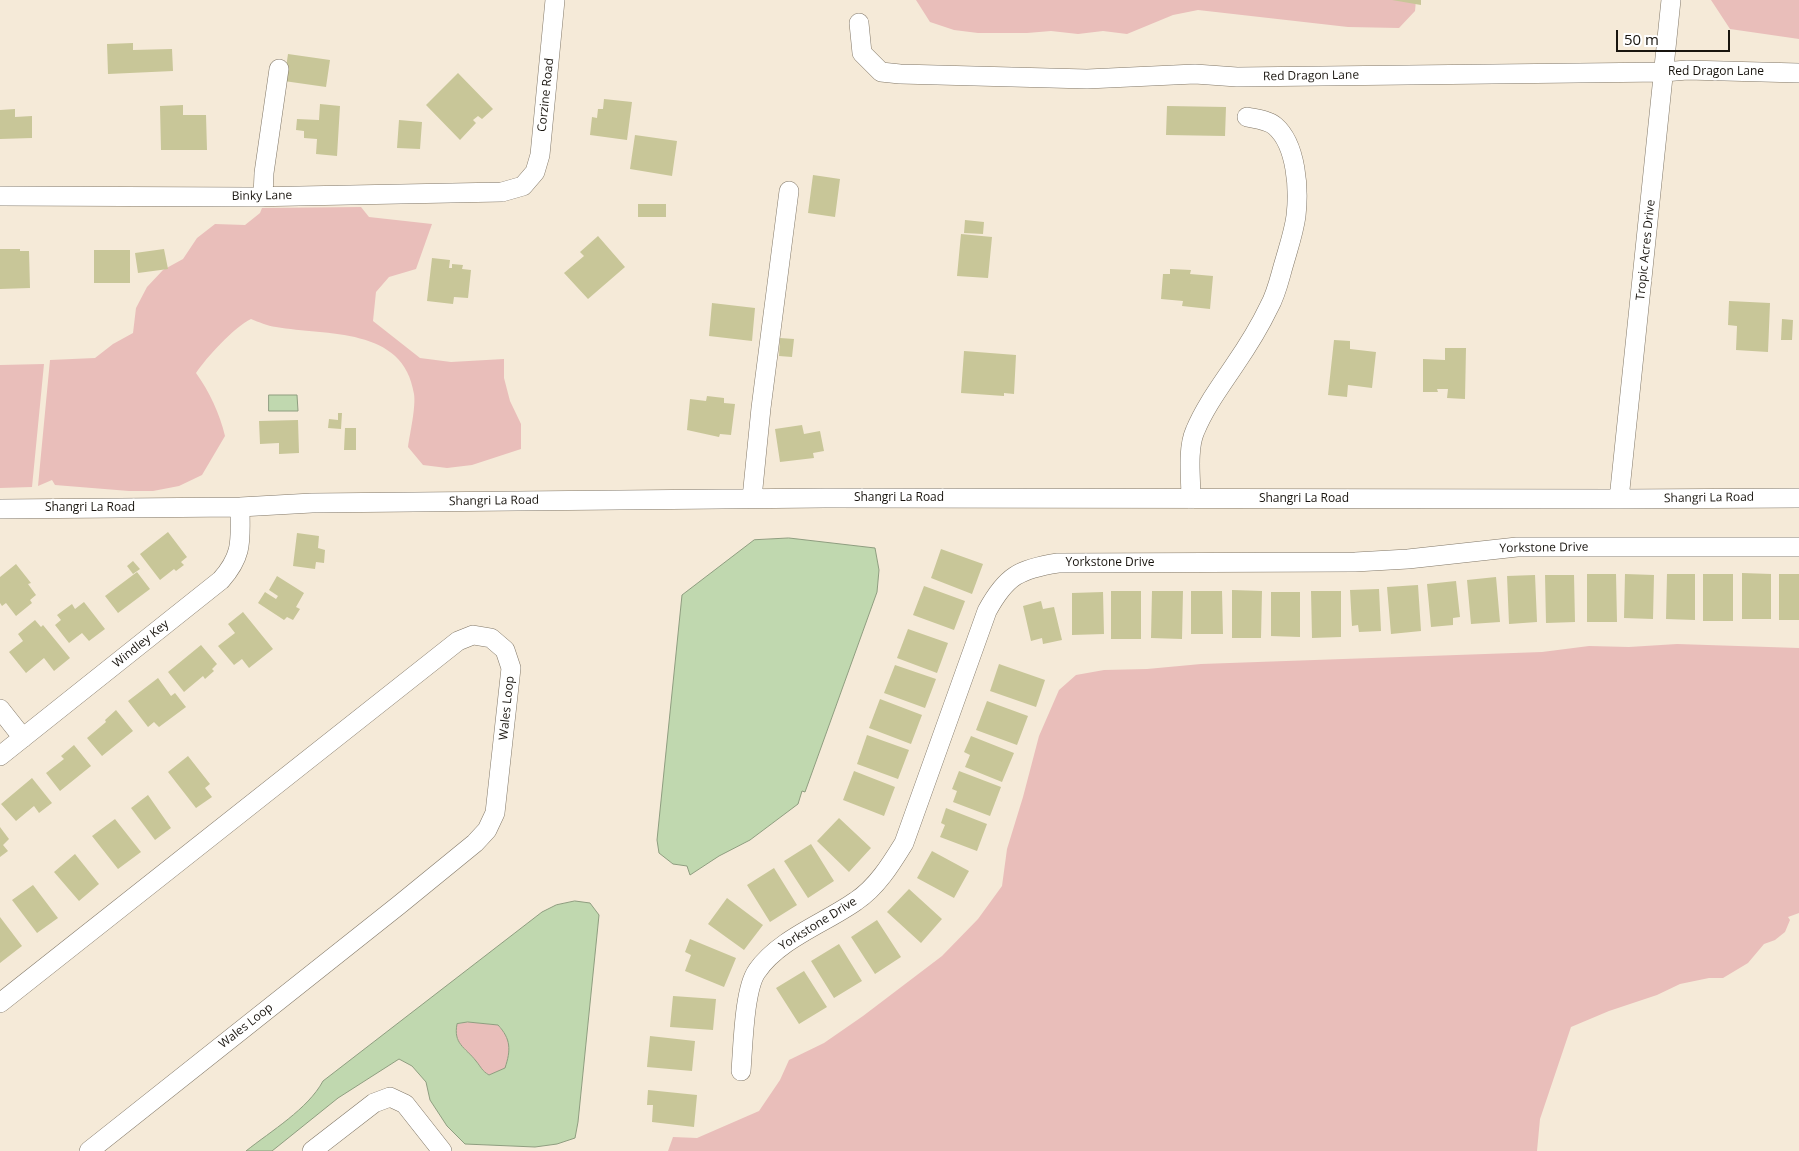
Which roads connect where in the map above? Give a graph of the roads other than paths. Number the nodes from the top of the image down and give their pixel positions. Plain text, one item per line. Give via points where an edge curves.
1 (555, 0) edge
2 (1671, 0) edge
3 (859, 23) dead end
4 (278, 69) dead end
5 (1664, 72) junction
6 (1799, 73) edge
7 (1247, 117) dead end
8 (524, 186) joint
9 (789, 191) dead end
10 (0, 196) edge
11 (263, 196) junction
12 (752, 498) junction
13 (1799, 498) edge
14 (1191, 499) junction
15 (1618, 499) junction
16 (240, 507) junction
17 (0, 509) edge
18 (1799, 547) edge
19 (0, 709) edge
20 (23, 738) junction
21 (0, 756) edge
22 (0, 1003) edge
23 (741, 1071) dead end
24 (89, 1151) edge
25 (312, 1151) edge
26 (442, 1151) edge

1 - 8 street, Corzine Road via 540,154 534,172
2 - 5 street, Tropic Acres Drive
3 - 5 street, Red Dragon Lane via 862,53 881,72 900,74 1086,79 1195,74 1246,77
4 - 11 street
5 - 6 street, Red Dragon Lane
5 - 15 street, Tropic Acres Drive
7 - 14 street via 1275,126 1284,136 1295,168 1296,218 1271,305 1257,332 1204,409 1194,434
8 - 11 street, Binky Lane via 502,192
9 - 12 street
10 - 11 street, Binky Lane
12 - 14 street, Shangri La Road
12 - 16 street, Shangri La Road via 312,503
13 - 15 street, Shangri La Road
14 - 15 street, Shangri La Road
16 - 17 street, Shangri La Road
16 - 20 street, Windley Key via 240,550 233,566 221,580
18 - 23 street, Yorkstone Drive via 1517,547 1355,562 1058,563 1025,570 1012,577 997,593 987,612 904,843 889,868 858,900 776,950 756,972 748,996
19 - 20 street
20 - 21 street, Windley Key
22 - 24 street, Wales Loop via 458,641 473,635 491,638 505,650 511,668 495,813 487,830 399,905
25 - 26 street via 374,1103 390,1097 405,1104

